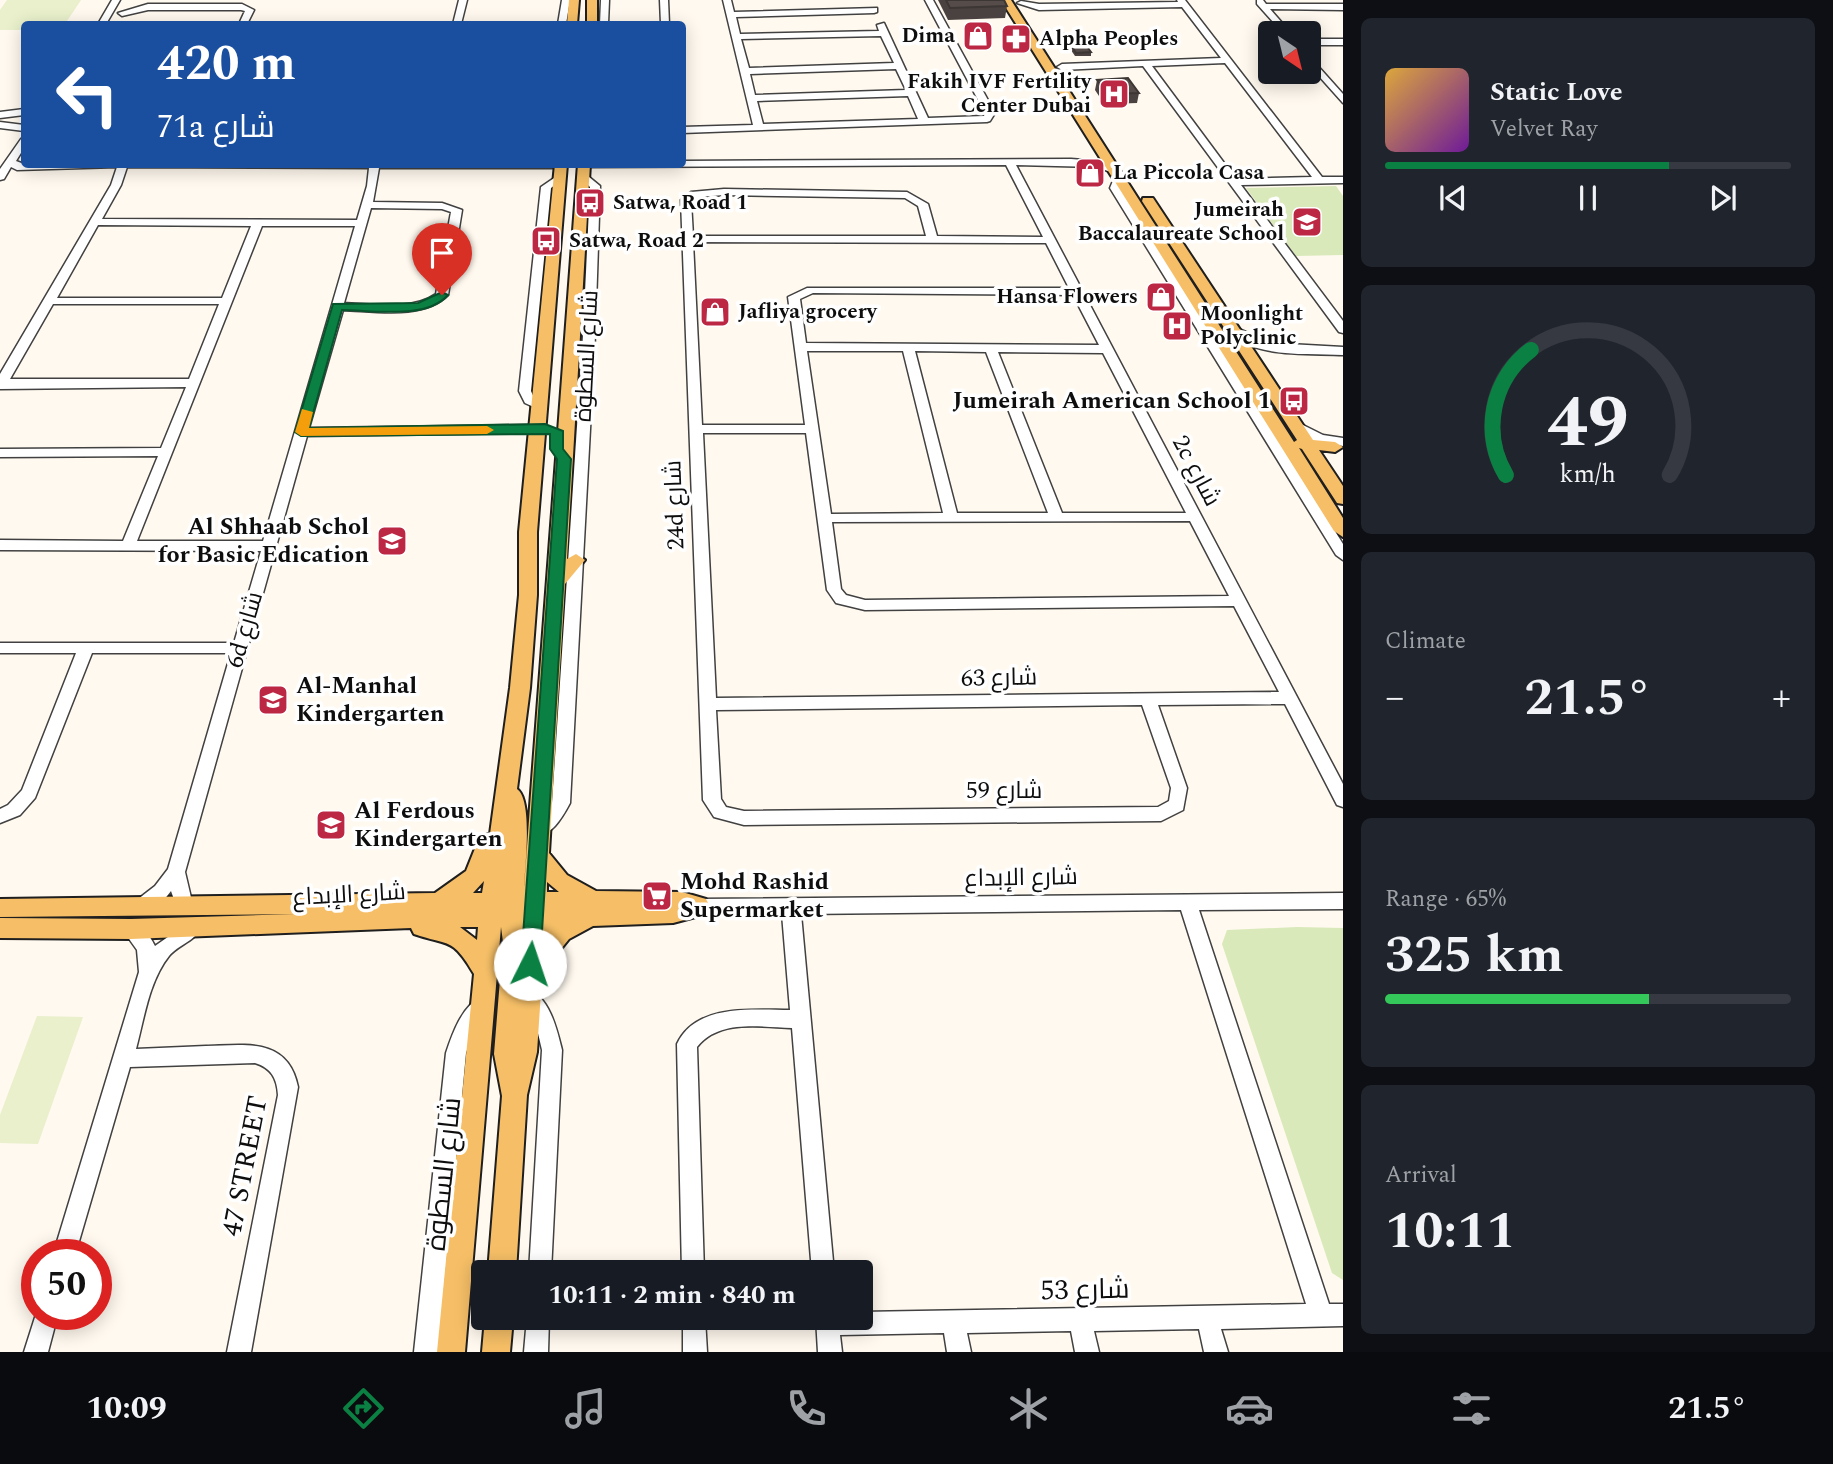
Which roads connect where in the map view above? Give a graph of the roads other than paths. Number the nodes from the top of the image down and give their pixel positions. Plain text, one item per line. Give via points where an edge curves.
1 (130, 0) edge
2 (463, 0) edge
3 (566, 0) edge
4 (574, 0) edge
5 (592, 0) edge
6 (605, 0) edge
7 (664, 0) edge
8 (727, 0) edge
9 (870, 0) edge
10 (929, 0) edge
11 (1006, 0) edge
12 (1182, 2) edge
13 (1098, 3) edge
14 (1261, 3) edge
15 (113, 4) edge
16 (148, 7) junction
17 (1343, 7) edge
18 (1021, 8) edge
19 (874, 10) junction
20 (97, 13) dead end
21 (122, 13) junction
22 (730, 15) junction
23 (104, 21) edge
24 (117, 21) edge
25 (245, 21) edge
26 (458, 21) edge
27 (562, 21) edge
28 (572, 21) edge
29 (592, 21) edge
30 (604, 21) edge
31 (665, 21) edge
32 (1277, 21) edge
33 (884, 33) junction
34 (735, 37) junction
35 (1321, 41) edge
36 (1343, 42) edge
37 (1227, 60) junction
38 (1059, 62) junction
39 (1144, 62) junction
40 (899, 66) junction
41 (744, 71) junction
42 (1321, 74) edge
43 (1328, 82) junction
44 (1343, 82) edge
45 (911, 93) junction
46 (751, 98) junction
47 (1343, 100) edge
48 (0, 116) edge
49 (21, 117) edge
50 (21, 118) edge
51 (925, 123) junction
52 (0, 124) edge
53 (21, 128) edge
54 (759, 128) junction
55 (686, 130) edge
56 (17, 162) edge
57 (686, 164) edge
58 (1010, 164) junction
59 (122, 168) edge
60 (129, 168) edge
61 (374, 168) edge
62 (381, 168) edge
63 (471, 168) edge
64 (585, 168) edge
65 (560, 171) edge
66 (1118, 171) junction
67 (0, 177) edge
68 (1319, 180) junction
69 (1343, 180) edge
70 (1233, 183) junction
71 (116, 185) junction
72 (372, 187) junction
73 (0, 189) edge
74 (366, 205) junction
75 (94, 222) junction
76 (258, 223) junction
77 (361, 223) junction
78 (688, 239) junction
79 (1050, 240) junction
80 (933, 241) junction
81 (556, 243) junction
82 (577, 268) junction
83 (1077, 292) junction
84 (49, 301) junction
85 (227, 301) junction
86 (337, 306) junction
87 (573, 323) junction
88 (1343, 329) edge
89 (1233, 330) junction
90 (589, 336) junction
91 (802, 347) junction
92 (908, 347) junction
93 (990, 347) junction
94 (1292, 348) junction
95 (1107, 349) junction
96 (1343, 351) edge
97 (1232, 356) junction
98 (1255, 363) junction
99 (193, 383) junction
100 (0, 384) edge
101 (538, 405) junction
102 (1296, 425) junction
103 (536, 429) junction
104 (695, 429) junction
105 (813, 429) junction
106 (301, 432) junction
107 (1340, 445) edge
108 (166, 452) junction
109 (0, 453) edge
110 (1317, 458) junction
111 (564, 459) junction
112 (1343, 482) edge
113 (1343, 499) edge
114 (1195, 517) junction
115 (824, 518) junction
116 (951, 519) junction
117 (1057, 520) junction
118 (1343, 531) edge
119 (0, 545) edge
120 (128, 545) junction
121 (269, 546) junction
122 (1343, 555) edge
123 (576, 560) junction
124 (556, 584) junction
125 (1241, 601) junction
126 (240, 648) junction
127 (0, 649) edge
128 (86, 649) junction
129 (1291, 698) junction
130 (1148, 700) junction
131 (707, 704) junction
132 (512, 763) junction
133 (1343, 800) edge
134 (720, 812) joint
135 (0, 816) edge
136 (539, 829) junction
137 (538, 855) junction
138 (176, 872) junction
139 (1343, 901) edge
140 (433, 903) junction
141 (1188, 904) junction
142 (791, 906) junction
143 (699, 907) joint
144 (0, 908) edge
145 (593, 908) junction
146 (513, 910) junction
147 (188, 917) junction
148 (135, 918) junction
149 (359, 921) junction
150 (0, 928) edge
151 (148, 974) junction
152 (486, 976) junction
153 (528, 993) junction
154 (484, 1004) junction
155 (801, 1019) junction
156 (123, 1058) junction
157 (515, 1095) junction
158 (69, 1239) edge
159 (503, 1260) edge
160 (541, 1260) edge
161 (693, 1260) edge
162 (822, 1260) edge
163 (1332, 1315) edge
164 (1207, 1317) junction
165 (1080, 1320) junction
166 (873, 1321) edge
167 (954, 1322) junction
168 (42, 1330) edge
169 (498, 1330) edge
170 (537, 1330) edge
171 (694, 1330) edge
172 (828, 1330) edge
173 (36, 1352) edge
174 (239, 1352) edge
175 (426, 1352) edge
176 (452, 1352) edge
177 (496, 1352) edge
178 (536, 1352) edge
179 (695, 1352) edge
180 (830, 1352) edge
181 (959, 1352) edge
182 (1087, 1352) edge
183 (1216, 1352) edge

1 - 16 street
1 - 21 street
2 - 26 street
3 - 27 street
4 - 28 main road
5 - 29 main road
6 - 30 street
7 - 31 street
8 - 22 street
9 - 19 street
10 - 51 street via 990,113 987,119
11 - 18 main road
12 - 13 street
12 - 37 street
13 - 18 street
14 - 17 street
14 - 32 street
15 - 20 street
15 - 23 street
16 - 21 street
16 - 25 street via 242,7 250,12
18 - 38 main road
18 - 66 main road
19 - 22 street
19 - 33 street
21 - 24 street
22 - 34 street
33 - 34 street
33 - 40 street
34 - 41 street
35 - 36 street
37 - 39 street
37 - 68 street
38 - 39 street
38 - 66 main road
39 - 70 street
40 - 41 street
40 - 45 street
41 - 46 street
42 - 43 street
43 - 44 street
43 - 47 street
45 - 46 street
45 - 51 street
46 - 54 street
48 - 49 street
50 - 52 street
51 - 54 street
52 - 53 street
54 - 55 street
56 - 67 street
56 - 73 street
57 - 58 street
58 - 66 street via 1071,162
58 - 79 street, 2c شارع
59 - 71 street
60 - 71 street
61 - 72 street, 6d شارع
62 - 72 street, 6d شارع
63 - 65 street
64 - 82 main road, شارع السطوة
64 - 90 street, شارع السطوة via 594,186
65 - 81 main road, شارع السطوة
65 - 101 street, شارع السطوة via 546,187 534,283 525,391
66 - 89 main road
66 - 97 main road
66 - 122 street via 1115,188
68 - 69 street
68 - 70 street
70 - 88 street
71 - 75 street
72 - 74 street, 6d شارع
74 - 77 street, 6d شارع
74 - 86 street via 442,205 457,210 442,295 433,303 418,306
75 - 76 street
75 - 84 street
76 - 77 street
76 - 85 street
77 - 86 street, 6d شارع
78 - 80 street
78 - 80 street, 24d شارع via 686,200 690,196 759,192 907,195 923,204
78 - 104 street, 24d شارع
79 - 80 street
79 - 83 street, 2c شارع
81 - 82 main road via 558,268
81 - 101 main road, شارع السطوة
82 - 87 main road, شارع السطوة
83 - 91 street via 811,290 793,300
83 - 95 street, 2c شارع
84 - 85 street
84 - 100 street
85 - 99 street
86 - 106 street, 6d شارع
87 - 90 main road
87 - 111 main road, شارع السطوة
89 - 94 street via 1252,343
89 - 98 main road
90 - 123 street, شارع السطوة
91 - 92 street
91 - 105 street
92 - 93 street
92 - 116 street
93 - 95 street
93 - 117 street
94 - 96 street
94 - 98 street via 1262,351
95 - 114 street, 2c شارع
97 - 110 main road via 1250,373 1293,440
97 - 118 main road
98 - 102 main road
99 - 100 street
99 - 108 street
101 - 103 main road, شارع السطوة
102 - 107 street
102 - 110 main road
103 - 106 street
103 - 111 main road via 557,431 556,449
103 - 132 main road, شارع السطوة via 528,595
104 - 105 street
104 - 131 street, 24d شارع
105 - 115 street
106 - 121 street, 6d شارع
107 - 110 main road
108 - 109 street
108 - 120 street
110 - 112 street
110 - 113 main road
111 - 124 main road, شارع السطوة
114 - 117 street
114 - 125 street, 2c شارع
115 - 116 street
115 - 125 street via 832,586 841,599 865,605
116 - 117 street
119 - 120 street
120 - 121 street
121 - 126 street, 6d شارع
123 - 124 main road
123 - 136 street, شارع السطوة via 561,803
124 - 136 main road, شارع السطوة
125 - 129 street, 2c شارع
126 - 128 street
126 - 138 street, 6d شارع
127 - 128 street
128 - 135 street via 29,793 14,810
129 - 130 street, شارع 63
129 - 133 street, 2c شارع
130 - 131 street, شارع 63
130 - 134 street, شارع 59 via 1179,788 1177,804 1161,814 744,818
131 - 134 street, 24d شارع via 710,794
132 - 140 main road via 494,792 481,870 461,890
132 - 146 main road, شارع السطوة via 516,835
136 - 137 main road, شارع السطوة
137 - 145 main road via 559,881
137 - 146 main road, شارع السطوة
138 - 147 street, 6d شارع
138 - 148 street, 6d شارع
139 - 141 street, شارع الإبداع
140 - 146 main road, شارع الإبداع
140 - 147 main road, شارع الإبداع
141 - 142 street, شارع الإبداع
141 - 163 street
142 - 143 street, شارع الإبداع
142 - 155 street
143 - 145 main road, شارع الإبداع via 673,914
144 - 148 main road, شارع الإبداع
145 - 146 main road, شارع الإبداع
145 - 153 main road via 545,948
146 - 149 main road, شارع الإبداع
146 - 152 main road, شارع السطوة
146 - 153 main road, شارع السطوة
146 - 157 main road via 506,1054
147 - 148 main road, شارع الإبداع
147 - 149 main road, شارع الإبداع
147 - 150 main road via 65,919
147 - 151 street
148 - 150 main road, شارع الإبداع
148 - 151 street via 146,947
149 - 152 main road via 376,928 428,927 454,934 474,950
151 - 156 street
152 - 154 main road, شارع السطوة
153 - 157 main road, شارع السطوة via 525,1052
153 - 160 street via 545,1022 552,1050
154 - 175 street, شارع السطوة via 461,1034 456,1053
154 - 176 main road, شارع السطوة
155 - 161 street via 714,1022 693,1033 687,1044
155 - 162 street
156 - 158 street
156 - 174 street, 47 STREET via 255,1054 274,1061 286,1076 288,1095
157 - 159 main road, شارع السطوة
163 - 164 street, شارع 53
164 - 165 street, شارع 53
164 - 183 street
165 - 167 street, شارع 53
165 - 182 street
166 - 167 street, شارع 53
167 - 181 street
168 - 173 street
169 - 177 main road
170 - 178 street
171 - 179 street
172 - 180 street

